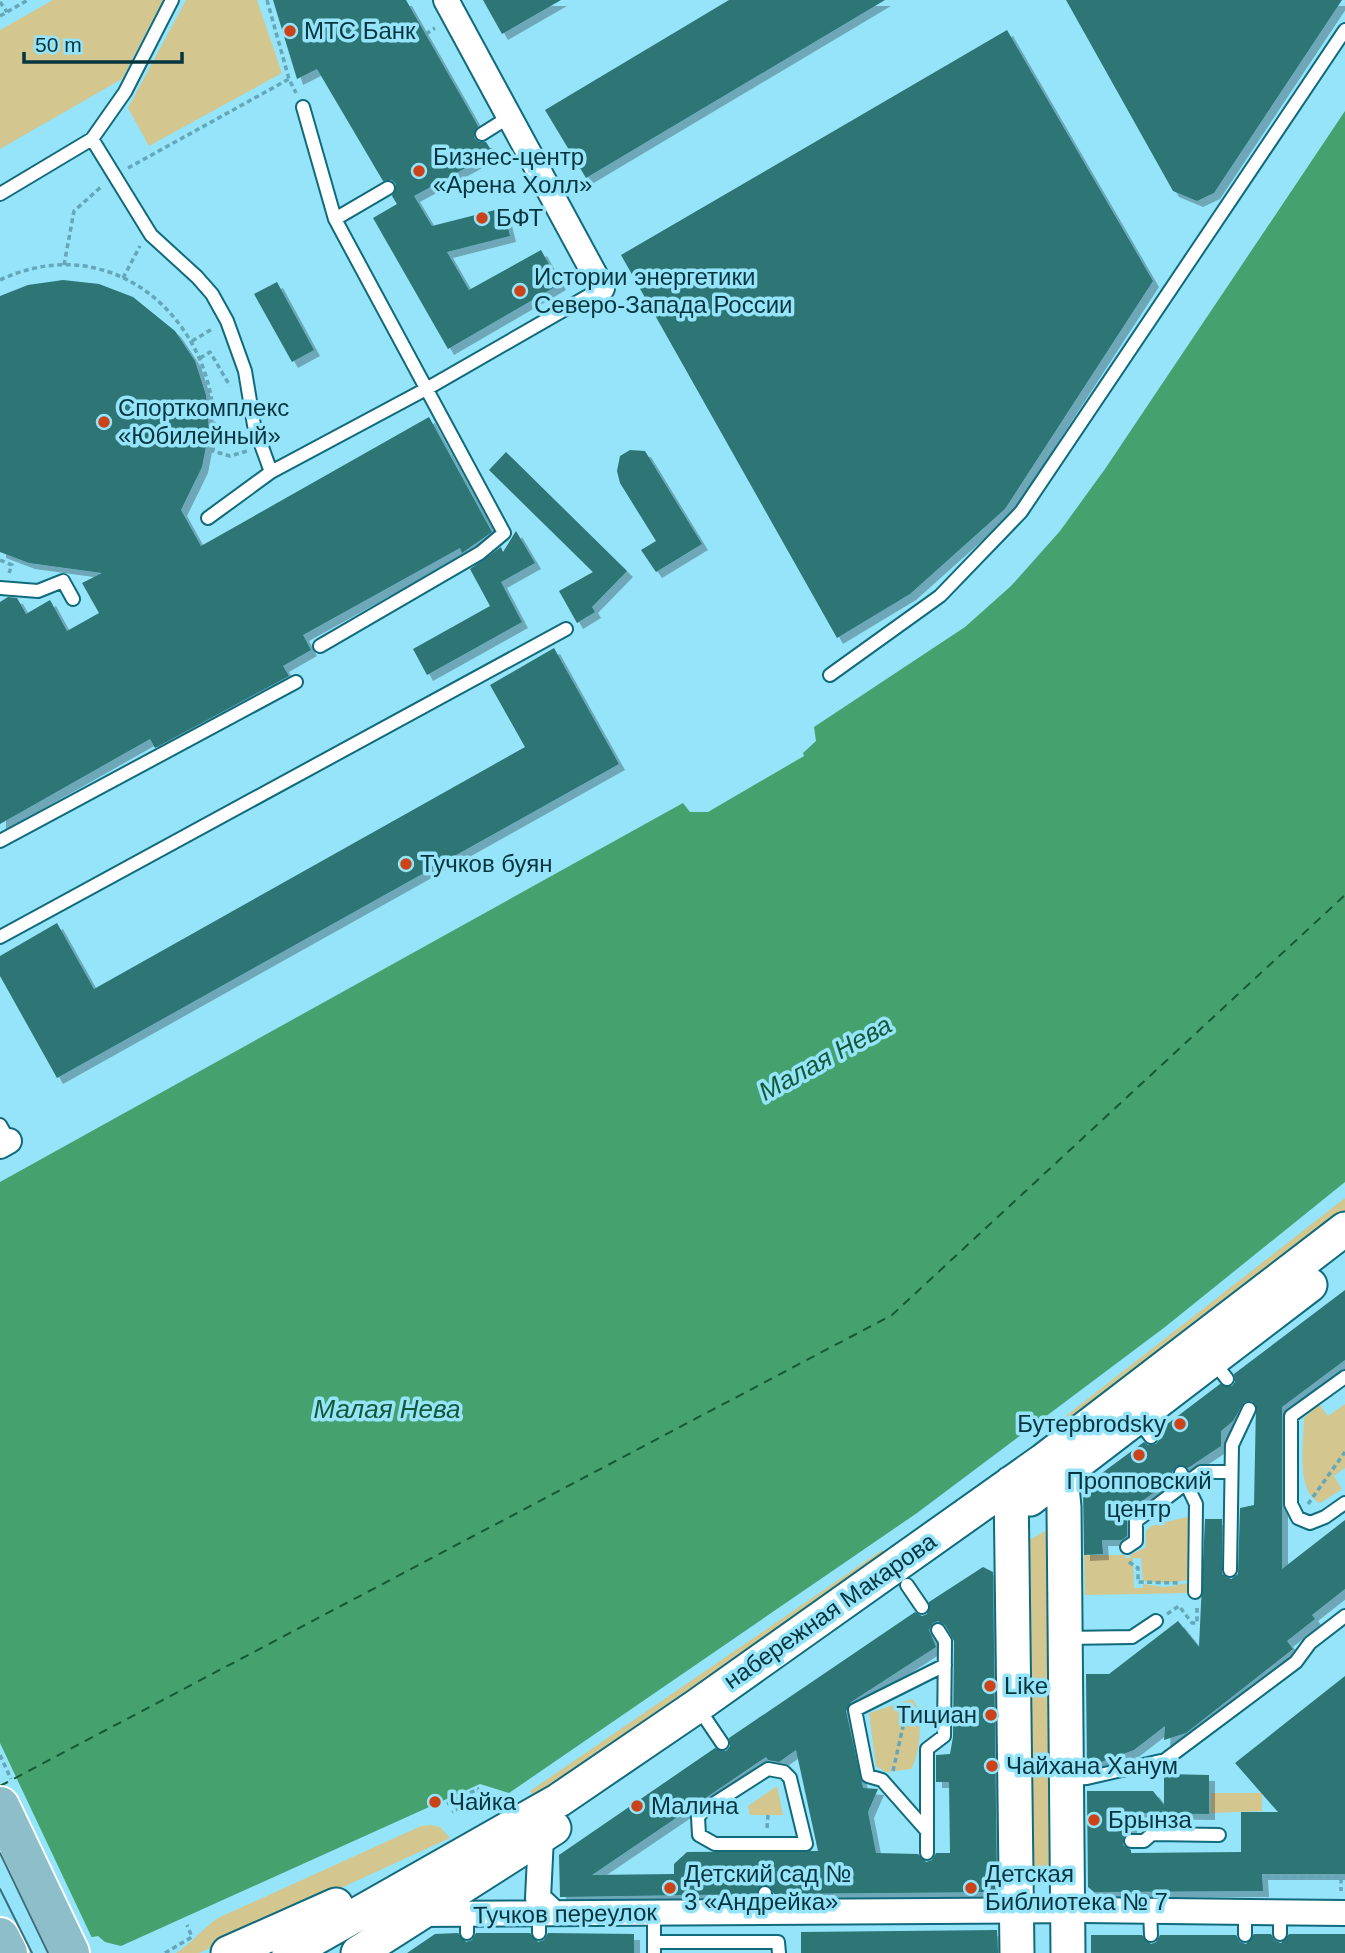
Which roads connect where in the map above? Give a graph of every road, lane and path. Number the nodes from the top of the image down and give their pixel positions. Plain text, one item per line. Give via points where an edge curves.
1 (28, 0) edge
2 (172, 0) edge
3 (267, 0) edge
4 (446, 0) edge
5 (0, 2) edge
6 (7, 12) junction
7 (0, 16) edge
8 (440, 25) dead end
9 (1345, 30) edge
10 (426, 34) dead end
11 (289, 79) junction
12 (303, 107) joint
13 (509, 117) junction
14 (482, 134) dead end
15 (92, 139) junction
16 (115, 175) junction
17 (388, 188) dead end
18 (0, 194) edge
19 (335, 219) junction
20 (136, 249) dead end
21 (64, 265) junction
22 (123, 278) junction
23 (0, 280) edge
24 (602, 288) joint
25 (214, 328) dead end
26 (192, 341) junction
27 (201, 358) junction
28 (428, 388) junction
29 (232, 390) dead end
30 (230, 456) dead end
31 (271, 472) junction
32 (208, 518) dead end
33 (0, 560) edge
34 (9, 572) dead end
35 (0, 588) edge
36 (73, 599) dead end
37 (566, 629) dead end
38 (320, 646) dead end
39 (830, 675) dead end
40 (296, 682) dead end
41 (0, 841) edge
42 (0, 937) edge
43 (1345, 1229) edge
44 (1345, 1257) edge
45 (1345, 1377) edge
46 (1249, 1409) dead end
47 (1345, 1452) edge
48 (1053, 1468) junction
49 (1231, 1472) junction
50 (1184, 1477) junction
51 (1010, 1498) junction
52 (1345, 1503) edge
53 (1298, 1518) junction
54 (1127, 1547) joint
55 (1230, 1570) dead end
56 (1195, 1587) junction
57 (1345, 1616) edge
58 (1156, 1621) joint
59 (938, 1630) dead end
60 (1064, 1638) junction
61 (945, 1665) junction
62 (944, 1701) junction
63 (709, 1724) junction
64 (1066, 1779) junction
65 (889, 1788) junction
66 (447, 1804) dead end
67 (0, 1806) edge
68 (452, 1812) dead end
69 (927, 1831) junction
70 (1219, 1835) dead end
71 (541, 1837) junction
72 (1131, 1841) dead end
73 (767, 1848) joint
74 (927, 1853) dead end
75 (1266, 1877) dead end
76 (414, 1899) junction
77 (1343, 1905) edge
78 (1067, 1911) junction
79 (654, 1912) junction
80 (1016, 1912) junction
81 (544, 1920) junction
82 (187, 1925) dead end
83 (0, 1937) edge
84 (654, 1948) edge
85 (69, 1951) edge
86 (8, 1953) edge
87 (165, 1953) edge
88 (228, 1953) edge
89 (289, 1953) edge
90 (358, 1953) edge
91 (779, 1953) edge
92 (1017, 1953) edge
93 (1068, 1953) edge

1 - 6 path
2 - 15 lane via 125,92
3 - 11 path
4 - 13 street
5 - 6 path
6 - 7 path
8 - 10 path
9 - 39 lane via 1021,512 940,596
11 - 12 path
11 - 16 path
12 - 19 lane
13 - 14 lane
13 - 24 street
15 - 16 lane
15 - 18 lane
16 - 21 path via 74,211
16 - 31 lane via 151,235 197,277 227,321 243,362 254,425
17 - 19 lane
19 - 28 lane
20 - 22 path
21 - 22 path
21 - 23 path
22 - 26 path via 155,297
24 - 28 lane
25 - 26 path
26 - 27 path
27 - 29 path via 210,352
27 - 30 path via 215,413 213,451
28 - 31 lane
28 - 38 lane via 504,533 480,554
31 - 32 lane
33 - 34 path via 12,565
35 - 36 lane via 38,591 63,581
37 - 42 lane
40 - 41 lane
43 - 48 main road, набережная Макарова
44 - 48 main road, набережная Макарова via 1220,1370 1144,1428
45 - 53 lane via 1291,1416 1291,1504
46 - 49 lane via 1232,1445
47 - 53 path
48 - 51 main road, набережная Макарова
48 - 60 main road
49 - 50 lane
49 - 55 lane
50 - 54 lane via 1136,1521 1136,1541
50 - 56 lane via 1196,1504
51 - 63 main road, набережная Макарова
51 - 63 main road, набережная Макарова via 914,1596
51 - 80 main road
52 - 53 lane via 1310,1522
54 - 56 path via 1128,1561 1138,1568 1138,1582
56 - 58 path via 1197,1623 1179,1606
57 - 64 lane via 1310,1643 1296,1661 1165,1760
58 - 60 lane via 1132,1637
59 - 61 lane via 945,1641
60 - 64 main road
61 - 62 lane
61 - 65 lane via 855,1710 868,1776
62 - 65 path via 905,1722
62 - 69 lane via 944,1736 926,1749
63 - 71 main road, набережная Макарова
63 - 76 main road, набережная Макарова via 559,1800
64 - 78 main road via 1076,1842
65 - 69 lane
66 - 68 path via 478,1789 482,1798
67 - 85 main road
69 - 74 lane
70 - 72 lane via 1152,1834
71 - 76 main road, набережная Макарова
71 - 81 street via 538,1898
73 - 73 lane via 806,1844 794,1786 776,1769 745,1776 698,1817 699,1835 715,1844
75 - 77 path via 1341,1875
76 - 81 street, Тучков переулок via 467,1924
76 - 88 main road via 346,1900
76 - 89 main road, набережная Макарова
76 - 90 main road, набережная Макарова
77 - 78 street, Тучков переулок via 1280,1923 1151,1923
78 - 80 street, Тучков переулок
78 - 93 main road
79 - 80 street, Тучков переулок via 765,1903 927,1905
79 - 81 street, Тучков переулок
79 - 84 lane
80 - 92 main road
82 - 87 path via 192,1937
83 - 86 main road
84 - 91 lane via 779,1942

